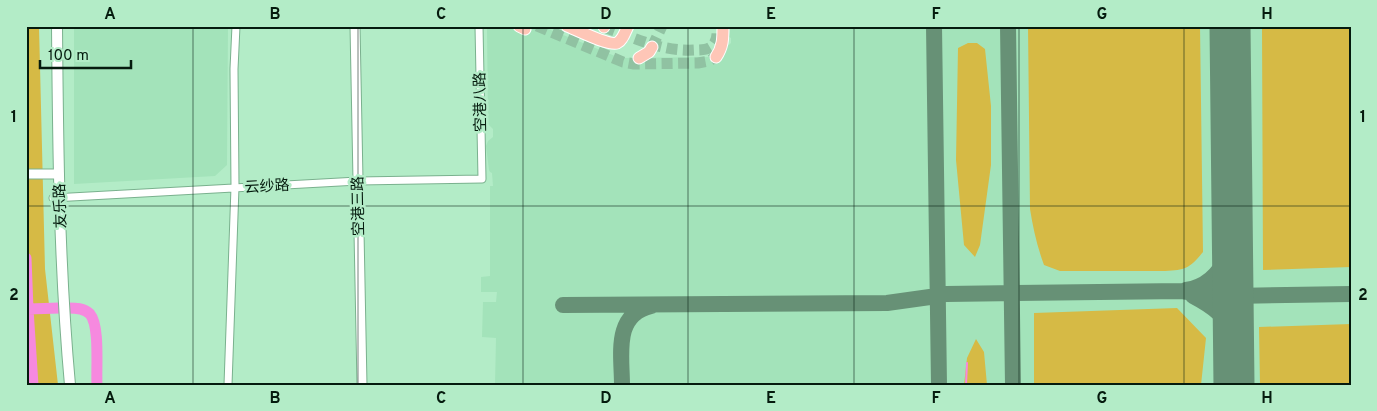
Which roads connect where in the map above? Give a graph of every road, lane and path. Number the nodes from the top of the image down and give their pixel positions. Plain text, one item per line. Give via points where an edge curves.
1 (50, 26) edge
2 (57, 26) edge
3 (236, 26) edge
4 (355, 26) edge
5 (479, 26) edge
6 (567, 26) edge
7 (628, 26) edge
8 (723, 26) edge
9 (652, 47) tunnel mouth
10 (716, 57) dead end
11 (639, 58) dead end
12 (26, 174) edge
13 (55, 174) junction
14 (482, 179) joint
15 (358, 181) junction
16 (235, 188) junction
17 (56, 198) junction
18 (64, 385) edge
19 (70, 385) edge
20 (228, 385) edge
21 (362, 385) edge

1 - 13 main road, 友乐路
2 - 13 main road, 友乐路
3 - 16 street
4 - 15 street, 空港三路
5 - 14 street, 空港八路
6 - 7 main road via 615,44
8 - 10 main road via 723,42
9 - 11 main road
12 - 13 street
13 - 17 main road, 友乐路
14 - 15 street, 云纱路
15 - 16 street, 云纱路
15 - 21 street, 空港三路
16 - 17 street, 云纱路
16 - 20 street
17 - 18 main road, 友乐路 via 57,306
17 - 19 main road, 友乐路

